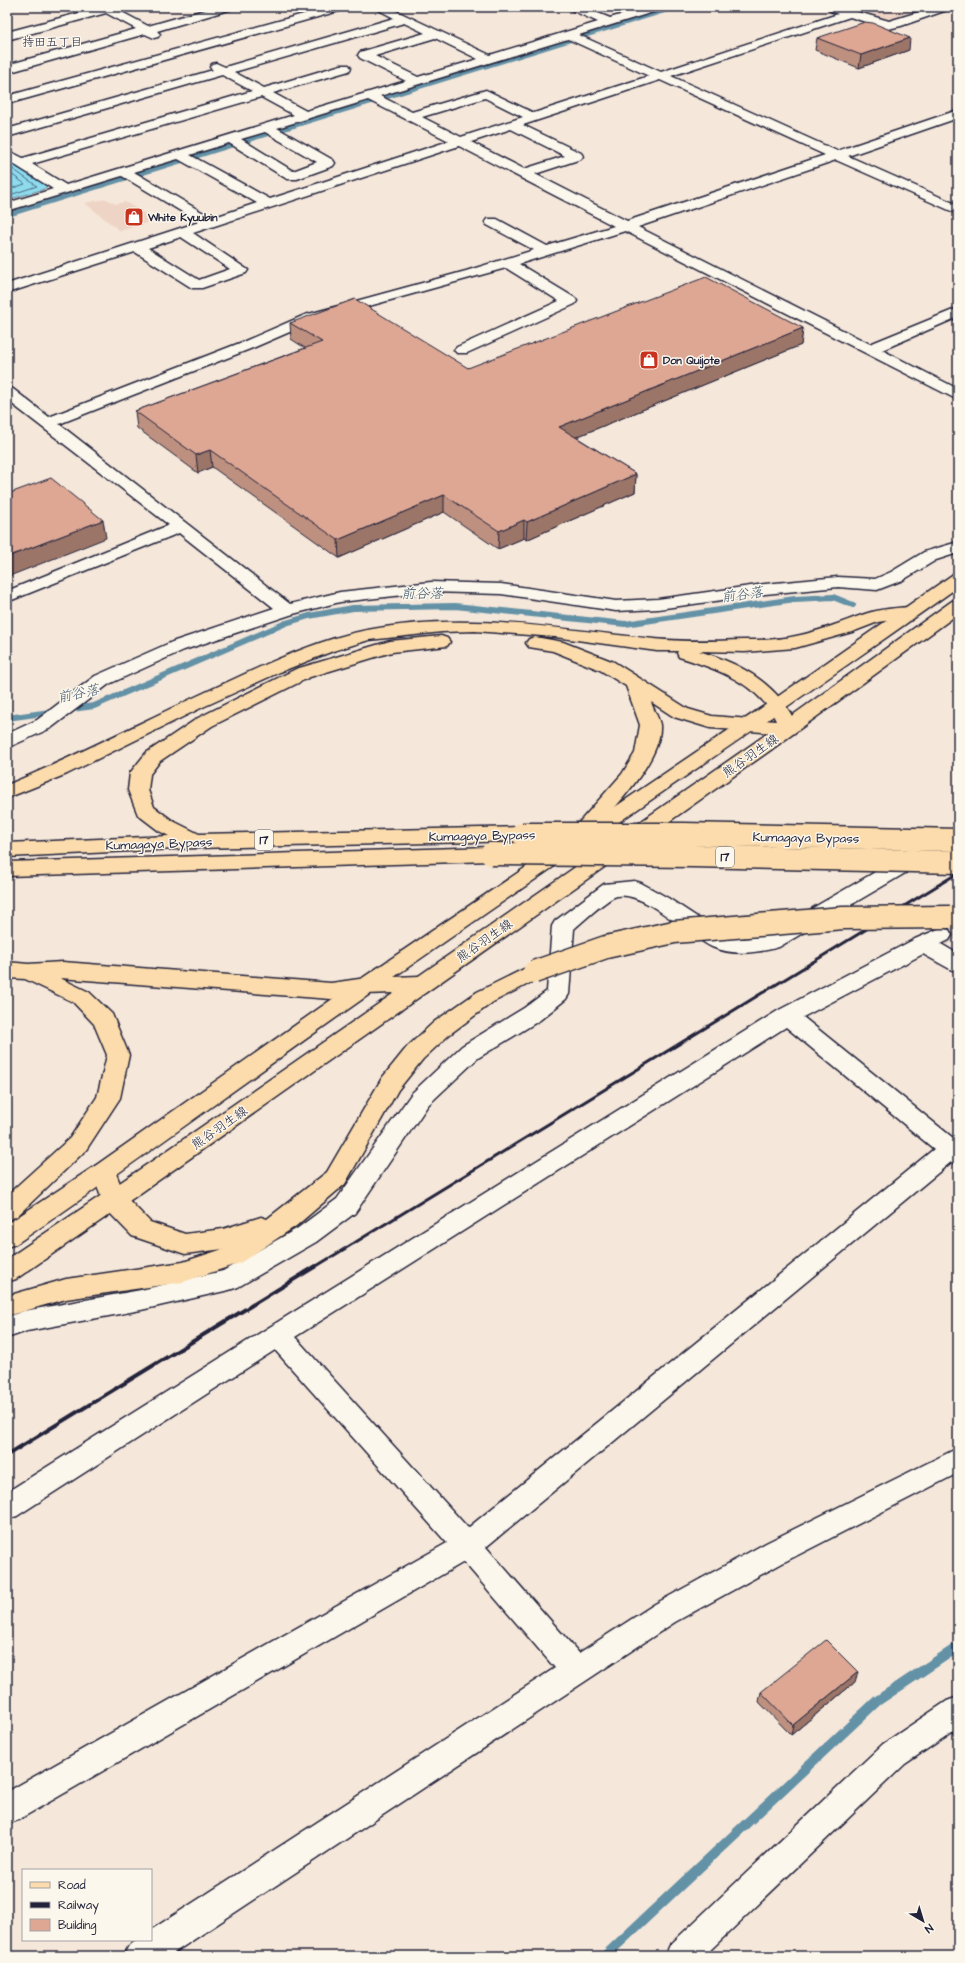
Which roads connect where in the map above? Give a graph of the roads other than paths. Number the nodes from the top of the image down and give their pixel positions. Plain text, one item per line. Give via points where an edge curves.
1 (228, 7) edge
2 (342, 7) edge
3 (379, 7) edge
4 (573, 7) edge
5 (659, 7) edge
6 (830, 7) edge
7 (946, 7) edge
8 (109, 8) edge
9 (848, 14) junction
10 (405, 19) junction
11 (608, 22) junction
12 (146, 30) junction
13 (435, 34) junction
14 (567, 34) junction
15 (7, 36) edge
16 (185, 51) junction
17 (487, 58) junction
18 (345, 68) dead end
19 (7, 69) edge
20 (223, 70) junction
21 (660, 76) junction
22 (416, 81) junction
23 (262, 92) junction
24 (368, 95) junction
25 (7, 100) edge
26 (958, 114) edge
27 (304, 115) junction
28 (410, 117) junction
29 (534, 118) junction
30 (512, 125) junction
31 (265, 127) junction
32 (7, 133) edge
33 (230, 138) junction
34 (460, 142) junction
35 (7, 154) edge
36 (179, 154) junction
37 (836, 156) junction
38 (21, 162) junction
39 (123, 171) junction
40 (523, 174) junction
41 (63, 189) junction
42 (268, 204) junction
43 (7, 207) edge
44 (958, 210) edge
45 (492, 222) dead end
46 (210, 223) junction
47 (627, 226) junction
48 (182, 232) junction
49 (137, 247) junction
50 (546, 251) junction
51 (508, 263) junction
52 (7, 274) edge
53 (21, 284) junction
54 (7, 289) edge
55 (958, 312) edge
56 (462, 350) dead end
57 (870, 350) junction
58 (7, 392) edge
59 (958, 396) edge
60 (48, 422) junction
61 (181, 526) junction
62 (958, 547) edge
63 (958, 579) edge
64 (7, 597) edge
65 (958, 605) edge
66 (287, 610) junction
67 (910, 612) junction
68 (656, 645) junction
69 (634, 683) junction
70 (777, 706) junction
71 (746, 726) junction
72 (788, 728) junction
73 (7, 742) edge
74 (7, 792) edge
75 (958, 833) edge
76 (958, 840) edge
77 (196, 841) junction
78 (7, 850) edge
79 (564, 851) junction
80 (958, 862) edge
81 (7, 869) edge
82 (943, 928) edge
83 (958, 964) edge
84 (17, 971) edge
85 (420, 984) junction
86 (366, 986) junction
87 (787, 1016) junction
88 (954, 1152) edge
89 (104, 1172) junction
90 (114, 1201) junction
91 (7, 1210) edge
92 (287, 1219) junction
93 (7, 1237) edge
94 (7, 1272) edge
95 (7, 1306) edge
96 (7, 1328) edge
97 (277, 1335) junction
98 (958, 1460) edge
99 (7, 1507) edge
100 (467, 1546) junction
101 (576, 1671) junction
102 (958, 1711) edge
103 (7, 1809) edge
104 (140, 1956) edge
105 (681, 1956) edge

1 - 12 street
2 - 16 street
3 - 10 street
4 - 11 street
5 - 11 street
6 - 9 street
7 - 9 street via 897,24
8 - 12 street
8 - 15 street
9 - 21 street
10 - 13 street
10 - 20 street
11 - 14 street
12 - 16 street
12 - 19 street
13 - 17 street
13 - 22 street via 364,55
14 - 17 street
14 - 21 street
16 - 20 street
16 - 25 street
17 - 22 street
18 - 23 street
20 - 23 street
20 - 32 street
21 - 29 street
21 - 37 street
22 - 24 street
23 - 27 street
23 - 38 street
24 - 27 street
24 - 28 street
26 - 37 street
27 - 31 street
28 - 29 street via 486,94
28 - 34 street
29 - 30 street
30 - 34 street
30 - 40 street via 576,156
31 - 33 street
31 - 33 street via 328,163 292,176
33 - 36 street
34 - 40 street
34 - 42 street
35 - 38 street
36 - 39 street
36 - 42 street
37 - 44 street
37 - 47 street
38 - 41 street
39 - 41 street
39 - 46 street
40 - 47 street
41 - 43 street
42 - 46 street
45 - 50 street
46 - 48 street
47 - 50 street
47 - 57 street
48 - 49 street
48 - 49 street via 241,270 197,285
49 - 53 street
50 - 51 street
51 - 56 street via 570,301
51 - 60 street via 310,318 250,344
52 - 53 street
53 - 54 street
55 - 57 street
57 - 59 street
58 - 60 street
60 - 61 street
61 - 64 street
61 - 66 street
62 - 66 street via 930,556 877,585 838,582 658,604 616,606 501,589 431,587 340,597
63 - 67 main road, 熊谷羽生線
65 - 72 main road, 熊谷羽生線
66 - 73 street via 178,646 102,680 44,724
67 - 68 main road via 874,617 846,628 795,642 745,646
67 - 70 main road, 熊谷羽生線
68 - 70 main road via 715,661 729,668 757,686
68 - 74 main road via 554,632 475,626 368,635 326,647 273,668 60,770
69 - 71 main road via 681,713 710,722
69 - 77 main road via 607,666 557,646 508,640 449,641 390,647 303,673 204,722 153,757 140,773 138,790 145,810 166,826
69 - 79 main road via 650,725 645,753 629,778
70 - 71 main road, 熊谷羽生線
70 - 72 main road
71 - 72 main road
71 - 79 main road, 熊谷羽生線
72 - 85 main road, 熊谷羽生線
75 - 96 street via 771,942 744,946 720,942 634,888 611,889 563,926 558,994 532,1014 470,1052 420,1099 346,1206 307,1235 230,1280 141,1300 24,1321
76 - 77 main road, Kumagaya Bypass / 17, bridge via 684,834 522,834
77 - 78 main road, Kumagaya Bypass / 17
79 - 86 main road, 熊谷羽生線
80 - 81 main road, Kumagaya Bypass / 17, bridge via 491,854
82 - 83 street
82 - 87 street
82 - 92 main road, bridge via 843,918 674,932 606,947 534,972 485,998 442,1028 415,1053 390,1084 336,1178
84 - 86 main road via 64,970 331,991
84 - 91 main road via 80,997 104,1020 118,1055 108,1098 78,1144
85 - 86 main road
85 - 90 main road, 熊谷羽生線
86 - 89 main road, 熊谷羽生線
87 - 88 street
87 - 97 street
88 - 100 street
89 - 90 main road
89 - 93 main road, 熊谷羽生線
90 - 92 main road via 141,1229 185,1244 223,1239
90 - 94 main road, 熊谷羽生線
92 - 95 main road via 231,1256 183,1272 66,1288
97 - 99 street
97 - 100 street
98 - 101 street via 769,1555 665,1613
100 - 101 street
100 - 103 street
101 - 104 street
102 - 105 street via 894,1754

